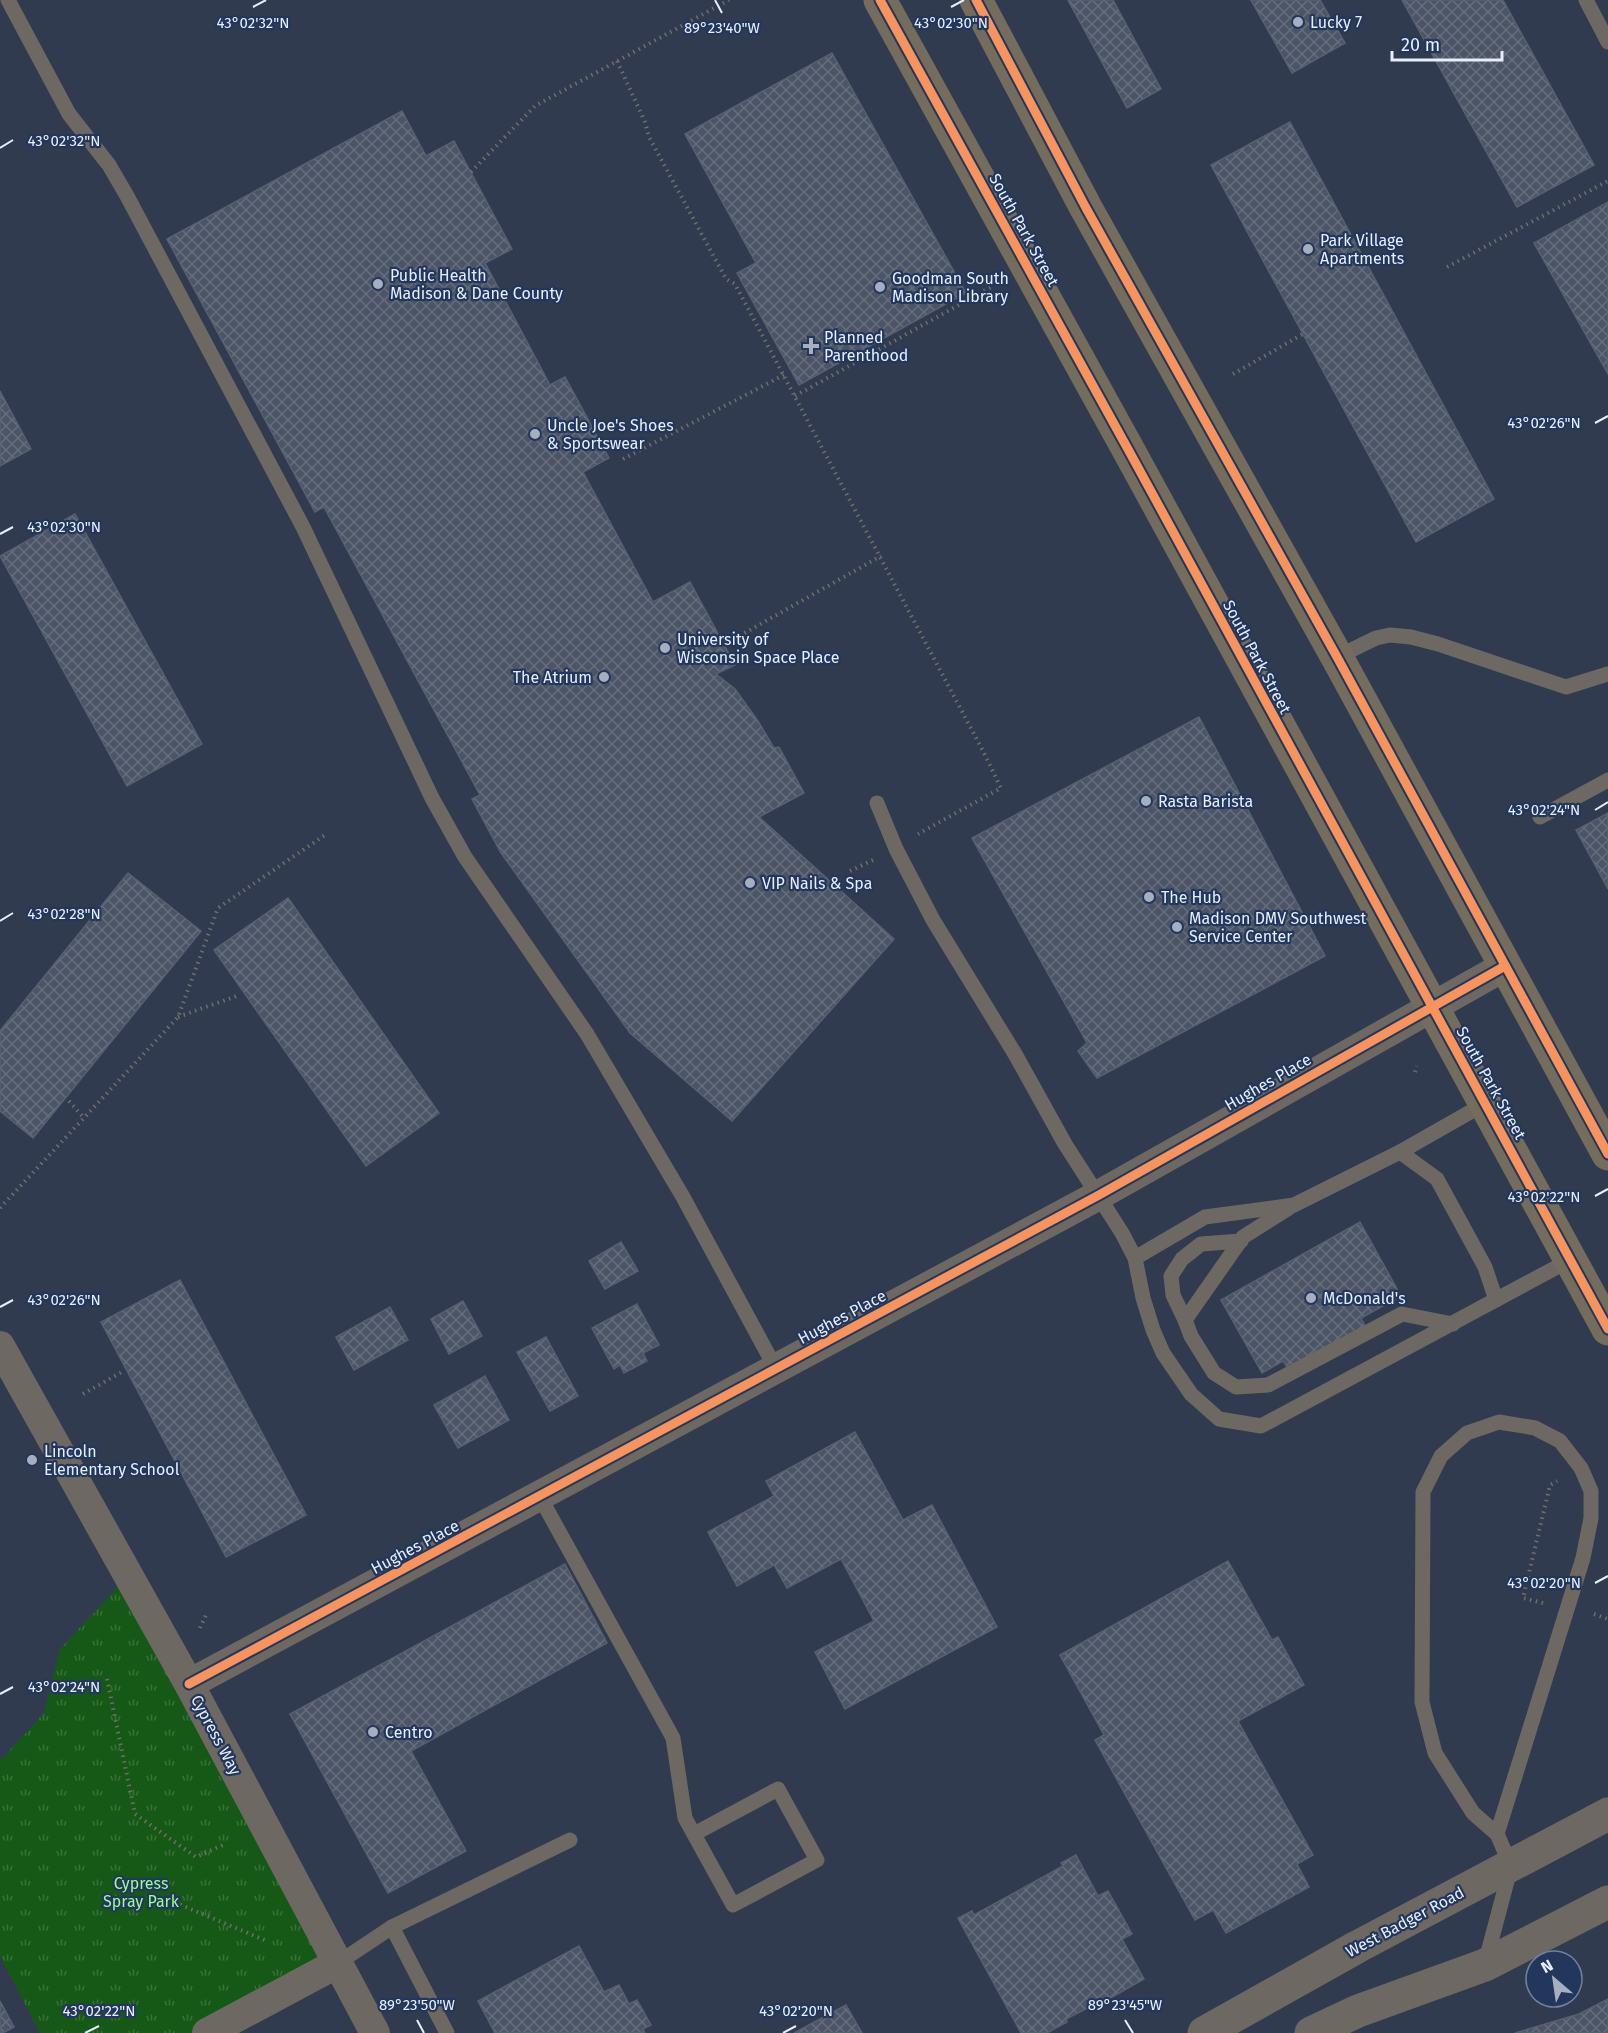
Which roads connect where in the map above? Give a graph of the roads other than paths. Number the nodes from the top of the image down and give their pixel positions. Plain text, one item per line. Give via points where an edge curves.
1 (8, 0) edge
2 (880, 0) edge
3 (976, 0) edge
4 (1586, 0) edge
5 (1608, 42) edge
6 (1337, 657) junction
7 (1608, 674) edge
8 (1608, 780) edge
9 (877, 803) dead end
10 (1540, 817) dead end
11 (1505, 966) junction
12 (1430, 1007) junction
13 (1486, 1103) junction
14 (1400, 1152) junction
15 (1608, 1154) edge
16 (1099, 1195) junction
17 (1294, 1205) junction
18 (1240, 1241) junction
19 (1135, 1258) junction
20 (1570, 1260) junction
21 (1496, 1300) junction
22 (1185, 1320) junction
23 (1452, 1324) junction
24 (1608, 1329) edge
25 (0, 1346) edge
26 (776, 1369) junction
27 (540, 1497) junction
28 (189, 1684) junction
29 (1608, 1814) edge
30 (694, 1834) junction
31 (1497, 1834) junction
32 (570, 1840) dead end
33 (1511, 1866) junction
34 (1608, 1902) edge
35 (392, 1927) junction
36 (338, 1963) junction
37 (1485, 1965) junction
38 (1317, 2032) edge
39 (207, 2033) edge
40 (375, 2033) edge
41 (447, 2033) edge
42 (1204, 2033) edge

1 - 26 lane via 69,114 109,165 138,216 303,527 432,798 465,857 587,1034 683,1197
2 - 12 main road, South Park Street
3 - 6 main road via 1086,208
4 - 5 lane
6 - 7 lane via 1390,635 1438,644 1566,687
6 - 11 main road
8 - 10 lane
9 - 16 lane via 933,920
11 - 12 street, Hughes Place
11 - 15 main road
12 - 13 main road, South Park Street
12 - 16 street, Hughes Place
13 - 14 lane
13 - 20 main road, South Park Street
14 - 17 lane
14 - 21 lane via 1437,1179 1485,1267
16 - 19 lane
16 - 26 street, Hughes Place
17 - 18 lane
17 - 19 lane via 1205,1217
18 - 22 lane
18 - 22 lane via 1201,1244 1182,1259 1171,1276 1173,1295
19 - 23 lane via 1143,1298 1163,1353 1191,1394 1219,1419 1260,1426
20 - 21 lane
20 - 24 main road, South Park Street
21 - 23 lane
22 - 23 lane via 1214,1373 1236,1387 1268,1385 1402,1314
25 - 28 street, Cypress Way
26 - 27 street, Hughes Place
27 - 28 street, Hughes Place
27 - 30 lane via 673,1738 685,1818
28 - 36 street, Cypress Way
29 - 33 street, West Badger Road
30 - 30 lane via 733,1905 817,1860 777,1789
31 - 31 lane via 1473,1813 1435,1753 1422,1702 1423,1492 1441,1456 1467,1433 1499,1422 1535,1428 1560,1441 1581,1468 1591,1491 1591,1518 1583,1558
31 - 33 lane
32 - 35 lane
33 - 37 lane
33 - 42 street, West Badger Road
34 - 37 street
35 - 36 lane
35 - 41 lane
36 - 39 street
36 - 40 street, Cypress Way
37 - 38 street via 1358,2011

